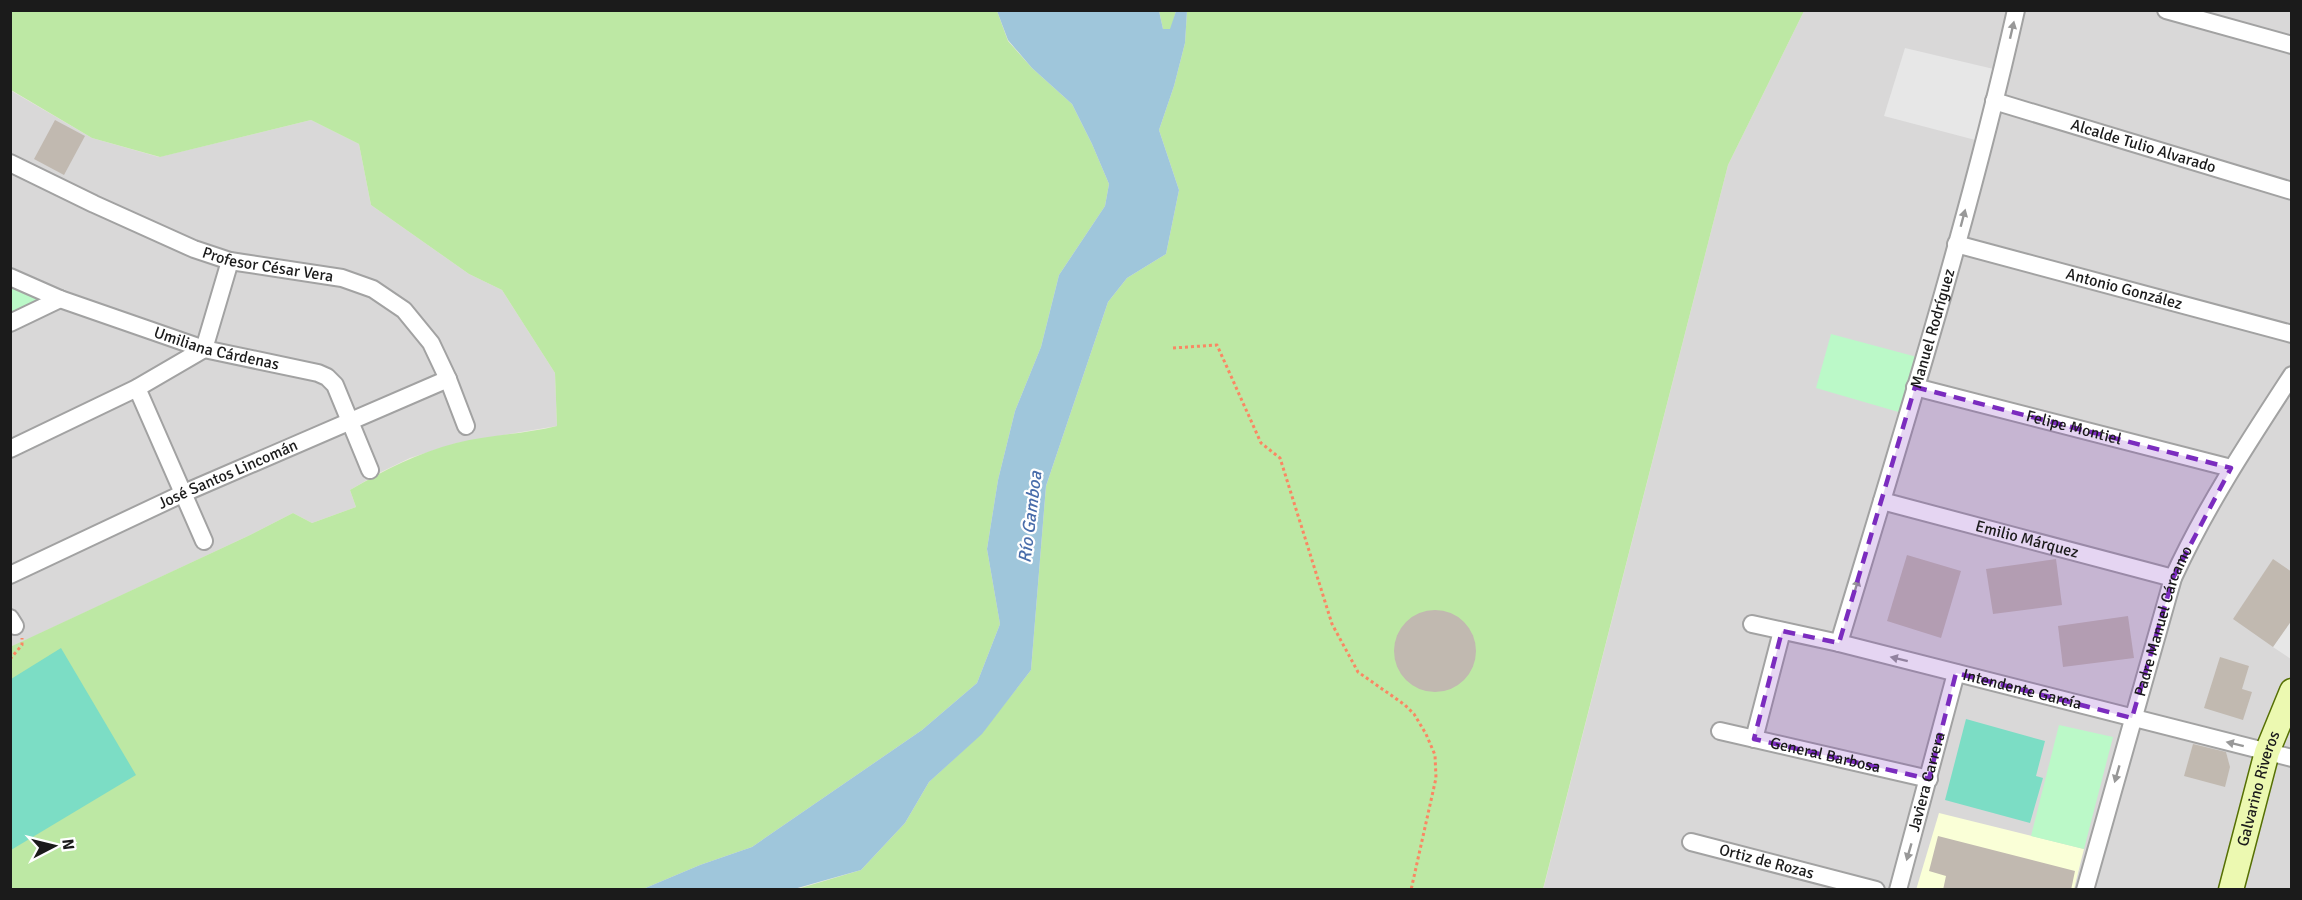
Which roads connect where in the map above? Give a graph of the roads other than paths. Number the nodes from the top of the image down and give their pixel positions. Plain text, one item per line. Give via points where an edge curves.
1 (2016, 10) edge
2 (2166, 10) edge
3 (2292, 45) edge
4 (1994, 101) junction
5 (12, 166) edge
6 (2292, 191) edge
7 (1956, 244) junction
8 (230, 261) junction
9 (10, 277) edge
10 (60, 299) junction
11 (10, 323) edge
12 (2292, 334) edge
13 (204, 349) junction
14 (2292, 375) edge
15 (448, 379) junction
16 (1915, 387) junction
17 (137, 388) junction
18 (349, 421) junction
19 (466, 426) dead end
20 (10, 449) edge
21 (2231, 468) junction
22 (370, 470) dead end
23 (184, 493) junction
24 (1882, 501) junction
25 (204, 541) dead end
26 (10, 575) edge
27 (2173, 578) junction
28 (1752, 624) dead end
29 (1782, 631) junction
30 (1839, 643) junction
31 (1956, 673) junction
32 (2292, 691) edge
33 (2132, 718) junction
34 (1720, 731) dead end
35 (1754, 739) junction
36 (2267, 752) junction
37 (2292, 758) edge
38 (1929, 779) junction
39 (1691, 842) dead end
40 (1876, 890) edge
41 (1898, 890) edge
42 (2085, 890) edge
43 (2231, 890) edge

4 -> 1 street, Manuel Rodríguez
2 - 3 street
4 - 6 street, Alcalde Tulio Alvarado
7 -> 4 street, Manuel Rodríguez
5 - 8 street, Profesor César Vera via 141,226
7 - 12 street, Antonio González
7 - 16 street, Manuel Rodríguez
8 - 13 street
8 - 15 street, Profesor César Vera via 342,278 373,289 404,310 431,344
9 - 10 street, Umiliana Cárdenas
10 - 11 street
10 - 13 street, Umiliana Cárdenas
13 - 17 street
13 - 18 street, Umiliana Cárdenas via 327,376
14 - 21 street, Padre Manuel Cárcamo
15 - 18 street, José Santos Lincomán
15 - 19 street, Profesor César Vera
16 - 21 street, Felipe Montiel
16 - 24 street, Manuel Rodríguez
17 - 20 street
17 - 23 street
18 - 22 street, Umiliana Cárdenas
18 - 23 street, José Santos Lincomán
21 - 27 street, Padre Manuel Cárcamo
23 - 25 street
23 - 26 street, José Santos Lincomán
24 - 27 street, Emilio Márquez
30 -> 24 street, Manuel Rodríguez
27 - 33 street, Padre Manuel Cárcamo
28 - 29 street, Intendente García
29 - 30 street, Intendente García
29 - 35 street
31 -> 30 street, Intendente García
31 - 33 street, Intendente García
31 - 38 street, Javiera Carrera
32 - 36 main road, Galvarino Riveros
36 -> 33 street, Intendente García
33 -> 42 street, Padre Manuel Cárcamo
34 - 35 street, General Barbosa
35 - 38 street, General Barbosa
36 - 37 street, Intendente García
36 - 43 main road, Galvarino Riveros
38 -> 41 street, Javiera Carrera
39 - 40 street, Ortiz de Rozas

